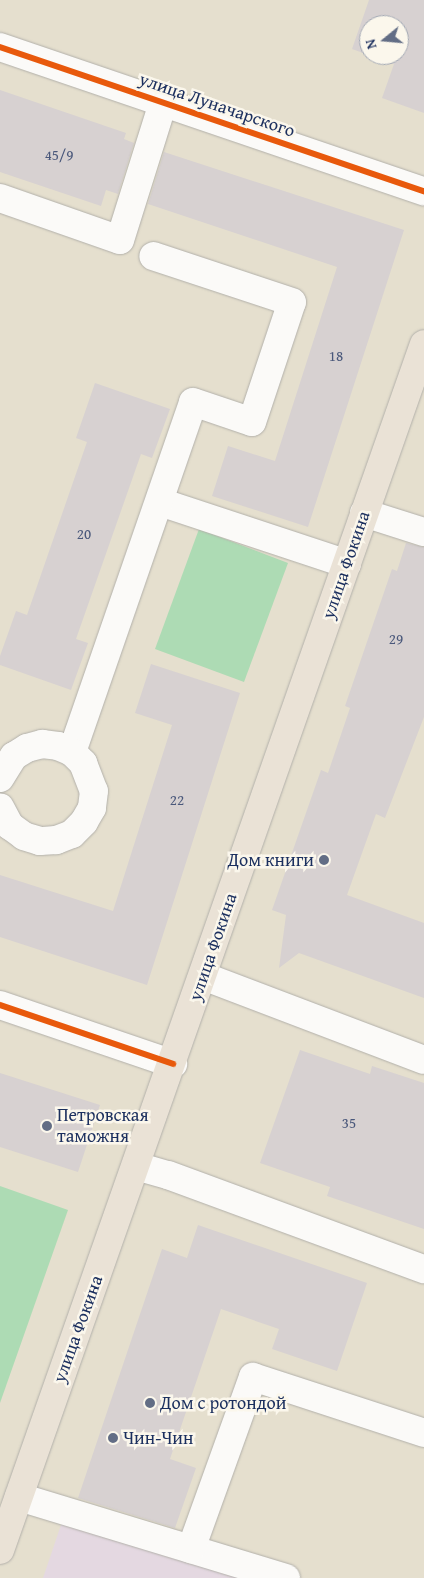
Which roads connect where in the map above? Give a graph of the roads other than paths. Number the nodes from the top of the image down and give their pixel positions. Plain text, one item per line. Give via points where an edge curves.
1 (0, 47) edge
2 (163, 103) junction
3 (424, 191) edge
4 (0, 198) edge
5 (154, 256) dead end
6 (424, 344) edge
7 (160, 502) junction
8 (364, 513) junction
9 (424, 532) edge
10 (347, 564) junction
11 (72, 752) junction
12 (0, 778) edge
13 (0, 807) edge
14 (203, 976) junction
15 (1, 1008) edge
16 (424, 1060) edge
17 (173, 1064) junction
18 (136, 1166) junction
19 (424, 1269) edge
20 (424, 1433) edge
21 (19, 1497) junction
22 (191, 1549) junction
23 (0, 1550) edge
24 (286, 1578) edge

1 - 2 street, улица Луначарского
2 - 3 street, улица Луначарского
2 - 4 street via 120,240
5 - 7 street via 292,302 252,422 193,402
6 - 8 main road, улица Фокина
7 - 10 street
7 - 11 street
8 - 9 street
8 - 10 main road, улица Фокина
10 - 14 main road, улица Фокина
11 - 12 street via 42,744 27,748 14,756
11 - 13 street via 91,776 94,791 92,808 72,834 40,841 24,836 10,826
14 - 16 street
14 - 17 main road, улица Фокина
15 - 17 street
17 - 18 main road, улица Фокина
18 - 19 street via 168,1174
18 - 21 main road, улица Фокина
20 - 22 street via 253,1377
21 - 22 street
21 - 23 main road, улица Фокина
22 - 24 street

